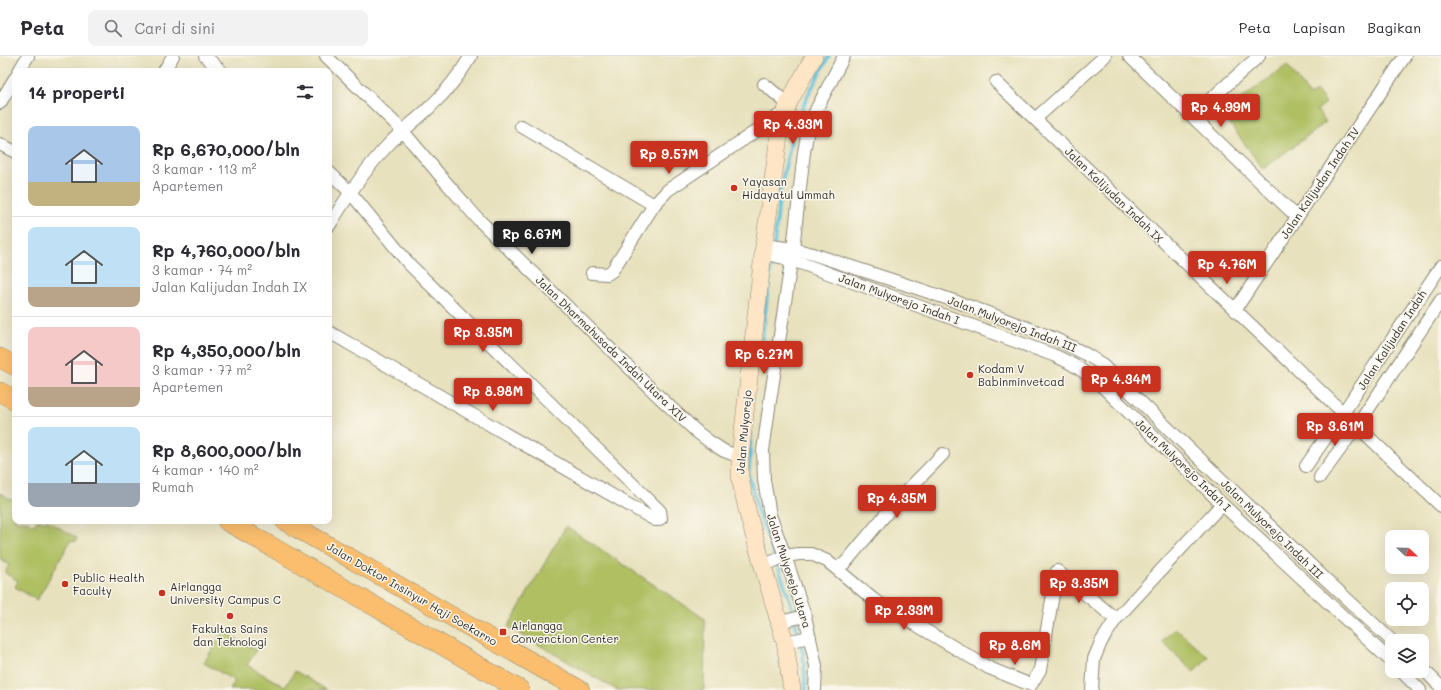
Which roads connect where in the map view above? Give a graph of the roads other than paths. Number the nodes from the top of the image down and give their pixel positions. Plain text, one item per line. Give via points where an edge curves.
1 (28, 56) edge
2 (173, 56) edge
3 (205, 56) edge
4 (326, 56) edge
5 (471, 56) edge
6 (814, 56) edge
7 (844, 56) edge
8 (1105, 56) edge
9 (1129, 56) edge
10 (1259, 56) edge
11 (1405, 56) edge
12 (21, 68) edge
13 (166, 68) edge
14 (218, 68) edge
15 (996, 82) dead end
16 (12, 83) edge
17 (764, 84) dead end
18 (0, 103) edge
19 (787, 108) junction
20 (1192, 116) junction
21 (1035, 119) junction
22 (521, 126) dead end
23 (402, 130) junction
24 (0, 144) edge
25 (12, 150) edge
26 (332, 175) edge
27 (350, 192) junction
28 (654, 205) junction
29 (1297, 217) junction
30 (332, 221) edge
31 (767, 249) junction
32 (790, 254) junction
33 (1441, 266) edge
34 (592, 274) dead end
35 (1441, 300) edge
36 (968, 305) junction
37 (1235, 310) junction
38 (963, 323) junction
39 (332, 334) edge
40 (0, 358) edge
41 (12, 364) edge
42 (0, 392) edge
43 (12, 398) edge
44 (1343, 413) junction
45 (1357, 426) junction
46 (943, 454) dead end
47 (740, 457) junction
48 (1306, 466) dead end
49 (1320, 477) dead end
50 (1222, 504) junction
51 (1441, 506) edge
52 (232, 524) edge
53 (290, 524) edge
54 (782, 558) junction
55 (765, 565) junction
56 (837, 568) junction
57 (802, 617) junction
58 (1116, 619) junction
59 (783, 622) junction
60 (1385, 634) edge
61 (797, 640) junction
62 (1385, 655) edge
63 (1429, 675) edge
64 (1408, 678) edge
65 (1441, 687) edge
66 (520, 690) edge
67 (580, 690) edge
68 (792, 690) edge
69 (815, 690) edge
70 (1092, 690) edge
71 (1420, 690) edge

1 - 12 street
2 - 13 street
3 - 14 street
4 - 23 street, Jalan Dharmahusada Indah Utara XIV
5 - 23 street via 431,107
6 - 19 main road, Jalan Mulyorejo
7 - 32 street, Jalan Mulyorejo Utara via 808,130
8 - 21 street
9 - 20 street
10 - 20 street
11 - 29 street, Jalan Kalijudan Indah IV
15 - 21 street, Jalan Kalijudan Indah IX
16 - 18 street
17 - 19 street
19 - 28 street via 668,190
19 - 31 main road, Jalan Mulyorejo via 780,136
20 - 29 street
21 - 37 street, Jalan Kalijudan Indah IX
22 - 28 street
23 - 27 street
23 - 47 street, Jalan Dharmahusada Indah Utara XIV via 442,180 478,219 654,392 710,442
24 - 25 street
26 - 27 street
27 - 30 street
27 - 39 street via 409,264 660,511 661,518 655,520
28 - 34 street via 612,271 607,274
29 - 37 street, Jalan Kalijudan Indah IV
31 - 32 street, Jalan Mulyorejo Indah III
31 - 47 main road, Jalan Mulyorejo
32 - 36 street, Jalan Mulyorejo Indah III
32 - 38 street, Jalan Mulyorejo Indah I
32 - 54 street, Jalan Mulyorejo Utara via 764,452 764,480
33 - 44 street, Jalan Kalijudan Indah
35 - 45 street, Jalan Kalijudan Indah
36 - 38 street
36 - 60 street, Jalan Mulyorejo Indah III via 1061,341 1100,363
37 - 44 street, Jalan Kalijudan Indah IX
38 - 50 street, Jalan Mulyorejo Indah I via 1053,355 1084,371
40 - 41 main road
42 - 43 main road
44 - 45 street, Jalan Kalijudan Indah IX
44 - 48 street, Jalan Kalijudan Indah
45 - 49 street, Jalan Kalijudan Indah
45 - 51 street, Jalan Kalijudan Indah IX
46 - 56 street via 896,502 846,562
47 - 55 main road, Jalan Mulyorejo via 740,478 749,518
50 - 58 street
50 - 62 street, Jalan Mulyorejo Indah I
52 - 66 main road
53 - 67 main road, Jalan Doktor Insinyur Haji Soekarno
54 - 55 street
54 - 56 street via 811,554
54 - 57 street, Jalan Mulyorejo Utara
55 - 59 main road, Jalan Mulyorejo
56 - 58 street via 874,600 989,668 1031,685 1040,670 1057,571
57 - 59 street
57 - 61 street, Jalan Mulyorejo Utara
58 - 70 street via 1101,642 1094,659
59 - 61 main road, Jalan Mulyorejo
61 - 68 main road, Jalan Mulyorejo via 789,664
61 - 69 street, Jalan Mulyorejo Utara via 816,666
63 - 65 street
64 - 71 street

